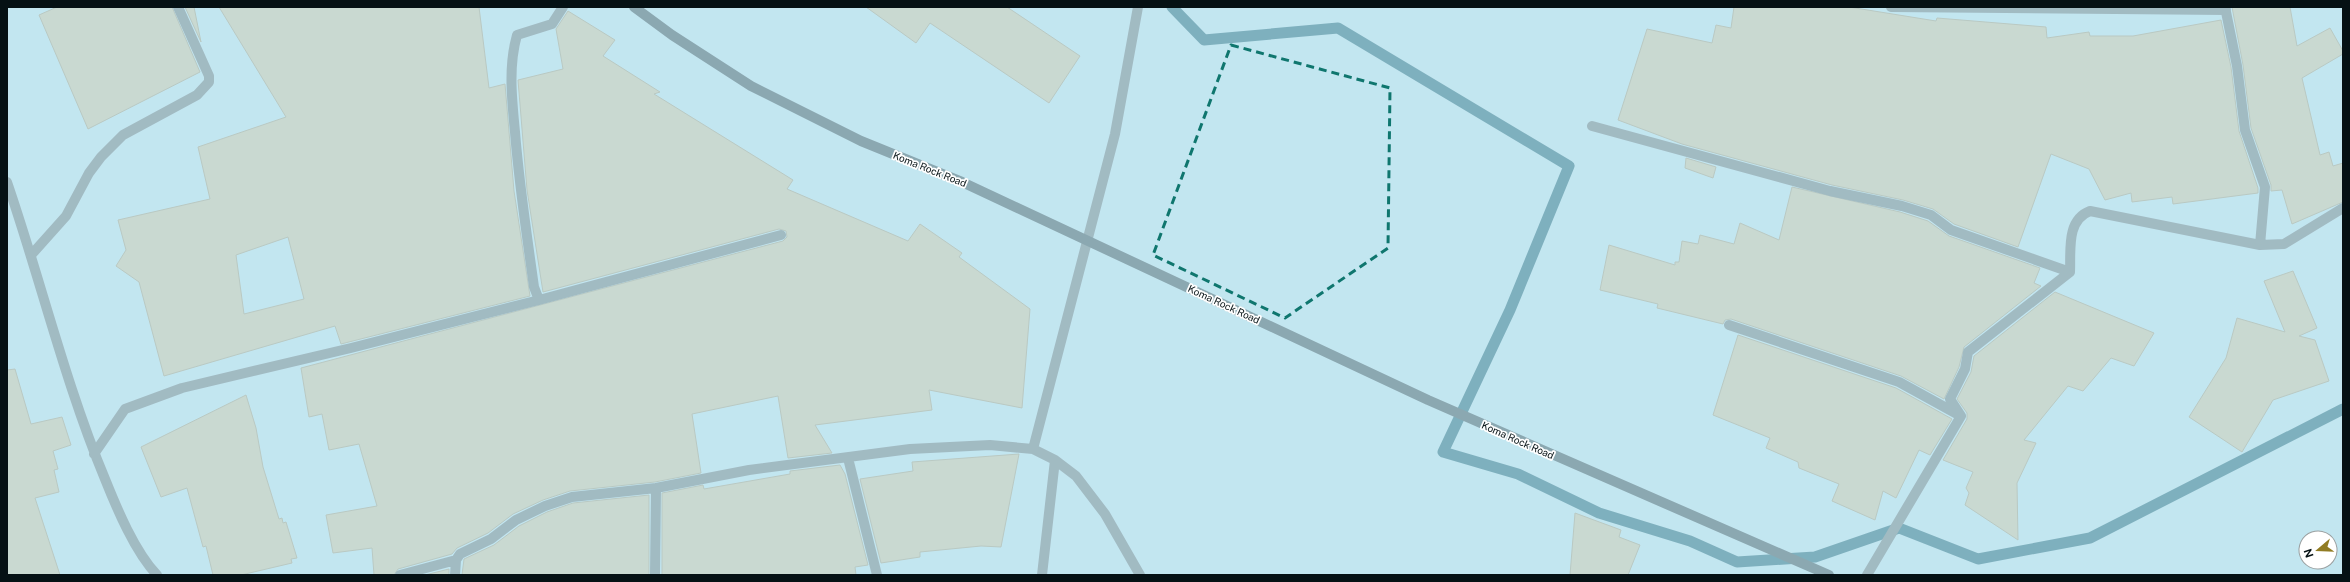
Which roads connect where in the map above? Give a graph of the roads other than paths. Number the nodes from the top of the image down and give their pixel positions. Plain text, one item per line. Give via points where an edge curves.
1 (178, 7) edge
2 (564, 7) edge
3 (634, 7) edge
4 (1138, 7) edge
5 (1891, 7) edge
6 (2226, 9) edge
7 (1592, 126) dead end
8 (7, 182) edge
9 (2343, 208) edge
10 (781, 235) dead end
11 (1088, 241) junction
12 (2260, 245) junction
13 (32, 254) junction
14 (2070, 272) junction
15 (539, 300) junction
16 (1729, 325) dead end
17 (1961, 416) junction
18 (1033, 449) junction
19 (94, 454) junction
20 (848, 458) junction
21 (1055, 460) junction
22 (656, 488) junction
23 (456, 560) junction
24 (153, 573) edge
25 (400, 575) edge
26 (455, 575) edge
27 (655, 575) edge
28 (877, 575) edge
29 (1042, 575) edge
30 (1140, 575) edge
31 (1829, 575) edge
32 (1867, 575) edge

1 - 13 street via 209,76 209,82 197,95 124,135 112,146 89,173 66,216
2 - 15 street via 552,24 517,35 512,50 511,94 517,155 534,287
3 - 11 main road, Koma Rock Road via 672,35 758,90 861,141 962,182
4 - 11 street via 1115,134
5 - 6 street
6 - 12 street via 2237,66 2245,130 2265,187
7 - 14 street via 1830,191 1902,206 1931,215 1951,230
8 - 13 street
9 - 12 street via 2284,244
10 - 15 street
11 - 18 street
11 - 31 main road, Koma Rock Road via 1437,404
12 - 14 street via 2090,211 2073,227
13 - 19 street via 65,372
14 - 17 street via 1968,352 1965,369 1950,399
15 - 19 street via 182,388 125,409
16 - 17 street via 1899,382
17 - 32 street
18 - 20 street via 990,445 910,449
18 - 21 street
19 - 24 street via 119,513
20 - 22 street via 749,470
20 - 28 street
21 - 29 street
21 - 30 street via 1076,476 1105,514
22 - 23 street via 572,497 545,506 516,520 491,539 460,554
22 - 27 street
23 - 25 street
23 - 26 street

